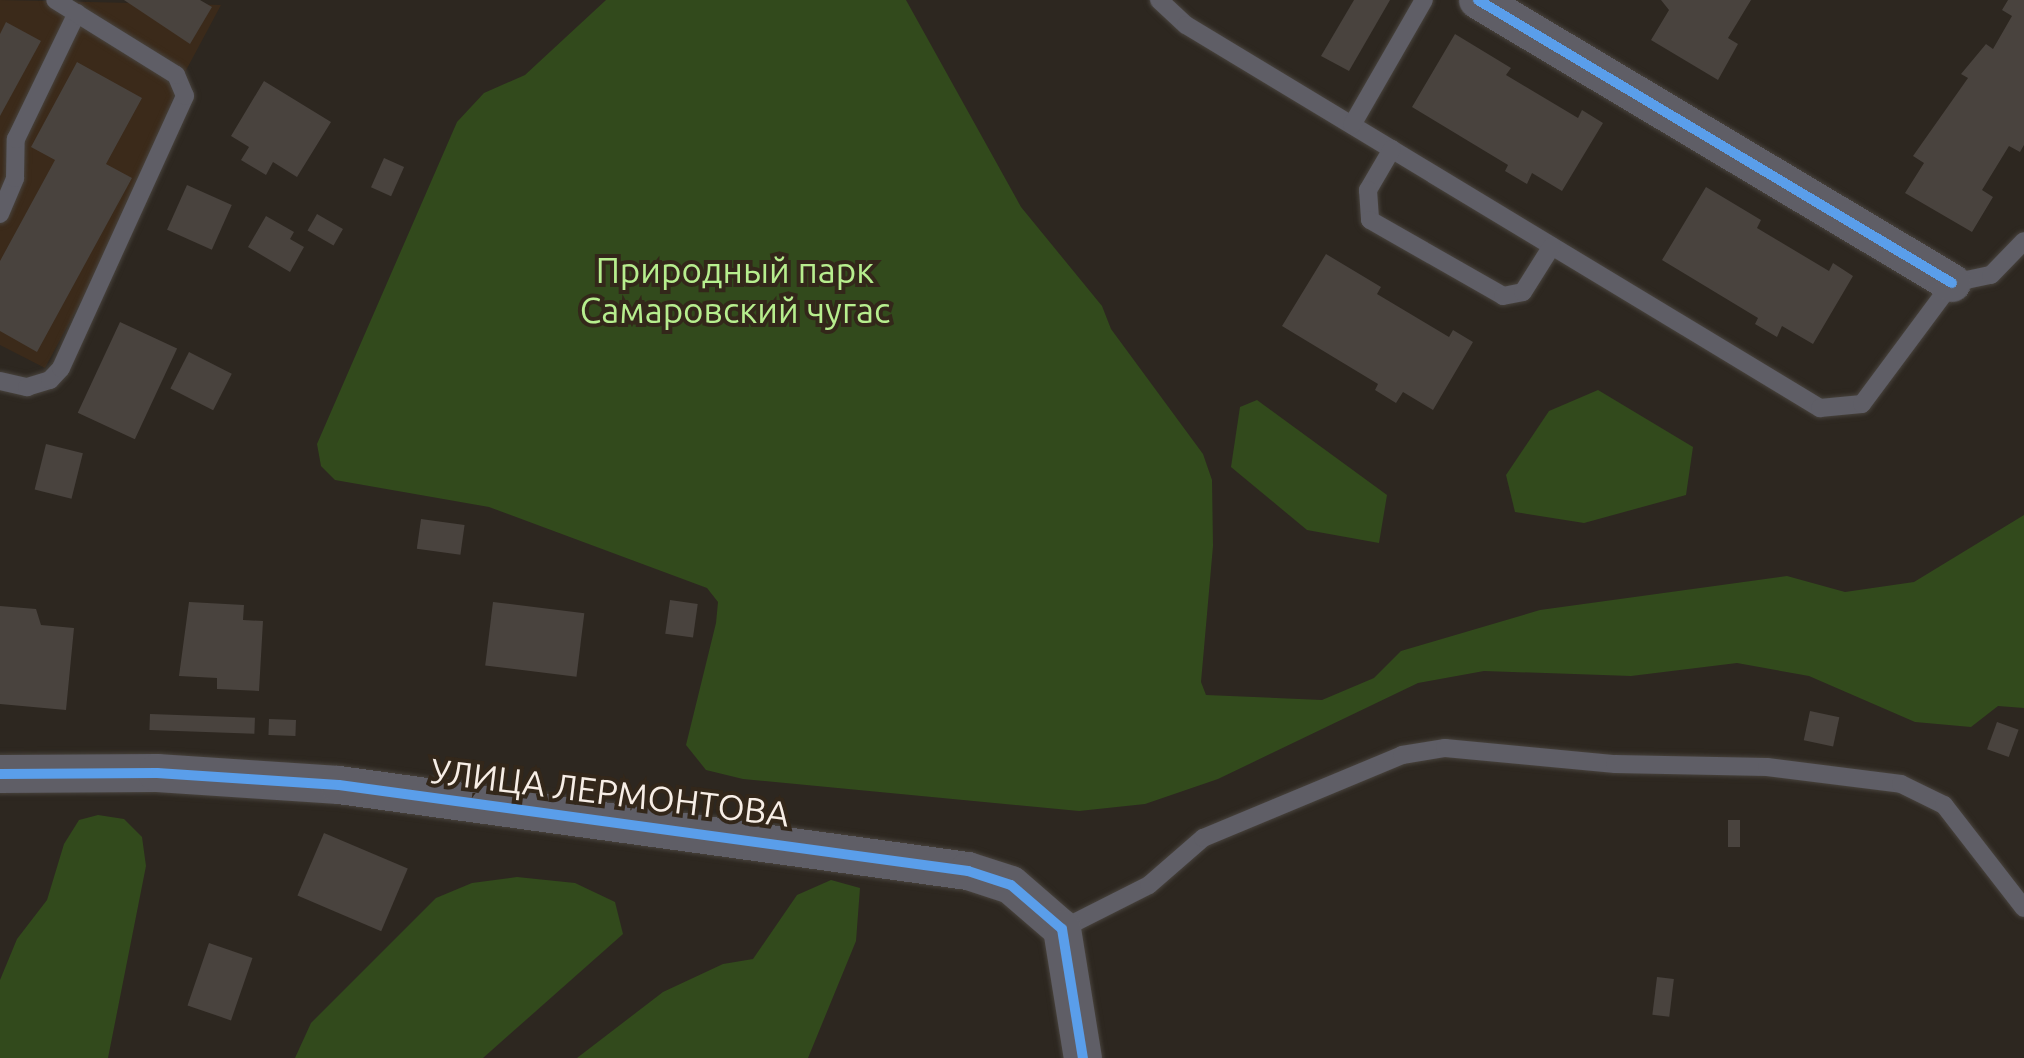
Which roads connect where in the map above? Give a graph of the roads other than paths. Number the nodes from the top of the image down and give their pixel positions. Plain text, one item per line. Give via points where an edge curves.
1 (55, 0) edge
2 (1159, 0) edge
3 (1424, 0) edge
4 (1478, 0) edge
5 (77, 13) junction
6 (1352, 125) junction
7 (1392, 149) junction
8 (0, 214) edge
9 (2024, 241) edge
10 (1552, 246) junction
11 (1952, 283) junction
12 (0, 381) edge
13 (0, 774) edge
14 (2024, 908) edge
15 (1062, 929) junction
16 (1082, 1058) edge

1 - 5 lane
2 - 6 lane via 1186,25
3 - 6 lane
4 - 11 street
5 - 8 lane via 16,139 16,178
5 - 12 lane via 176,75 186,96 61,368 50,380 27,386
6 - 7 lane
7 - 10 lane
7 - 10 lane via 1368,190 1370,220 1503,296 1524,292
9 - 11 lane via 1991,275
10 - 11 lane via 1833,411 1862,404
13 - 15 street, УЛИЦА ЛЕРМОНТОВА via 157,773 339,785 904,858 1011,886
14 - 15 lane via 1944,805 1901,784 1767,766 1614,764 1444,748 1402,755 1203,838 1149,885
15 - 16 street

